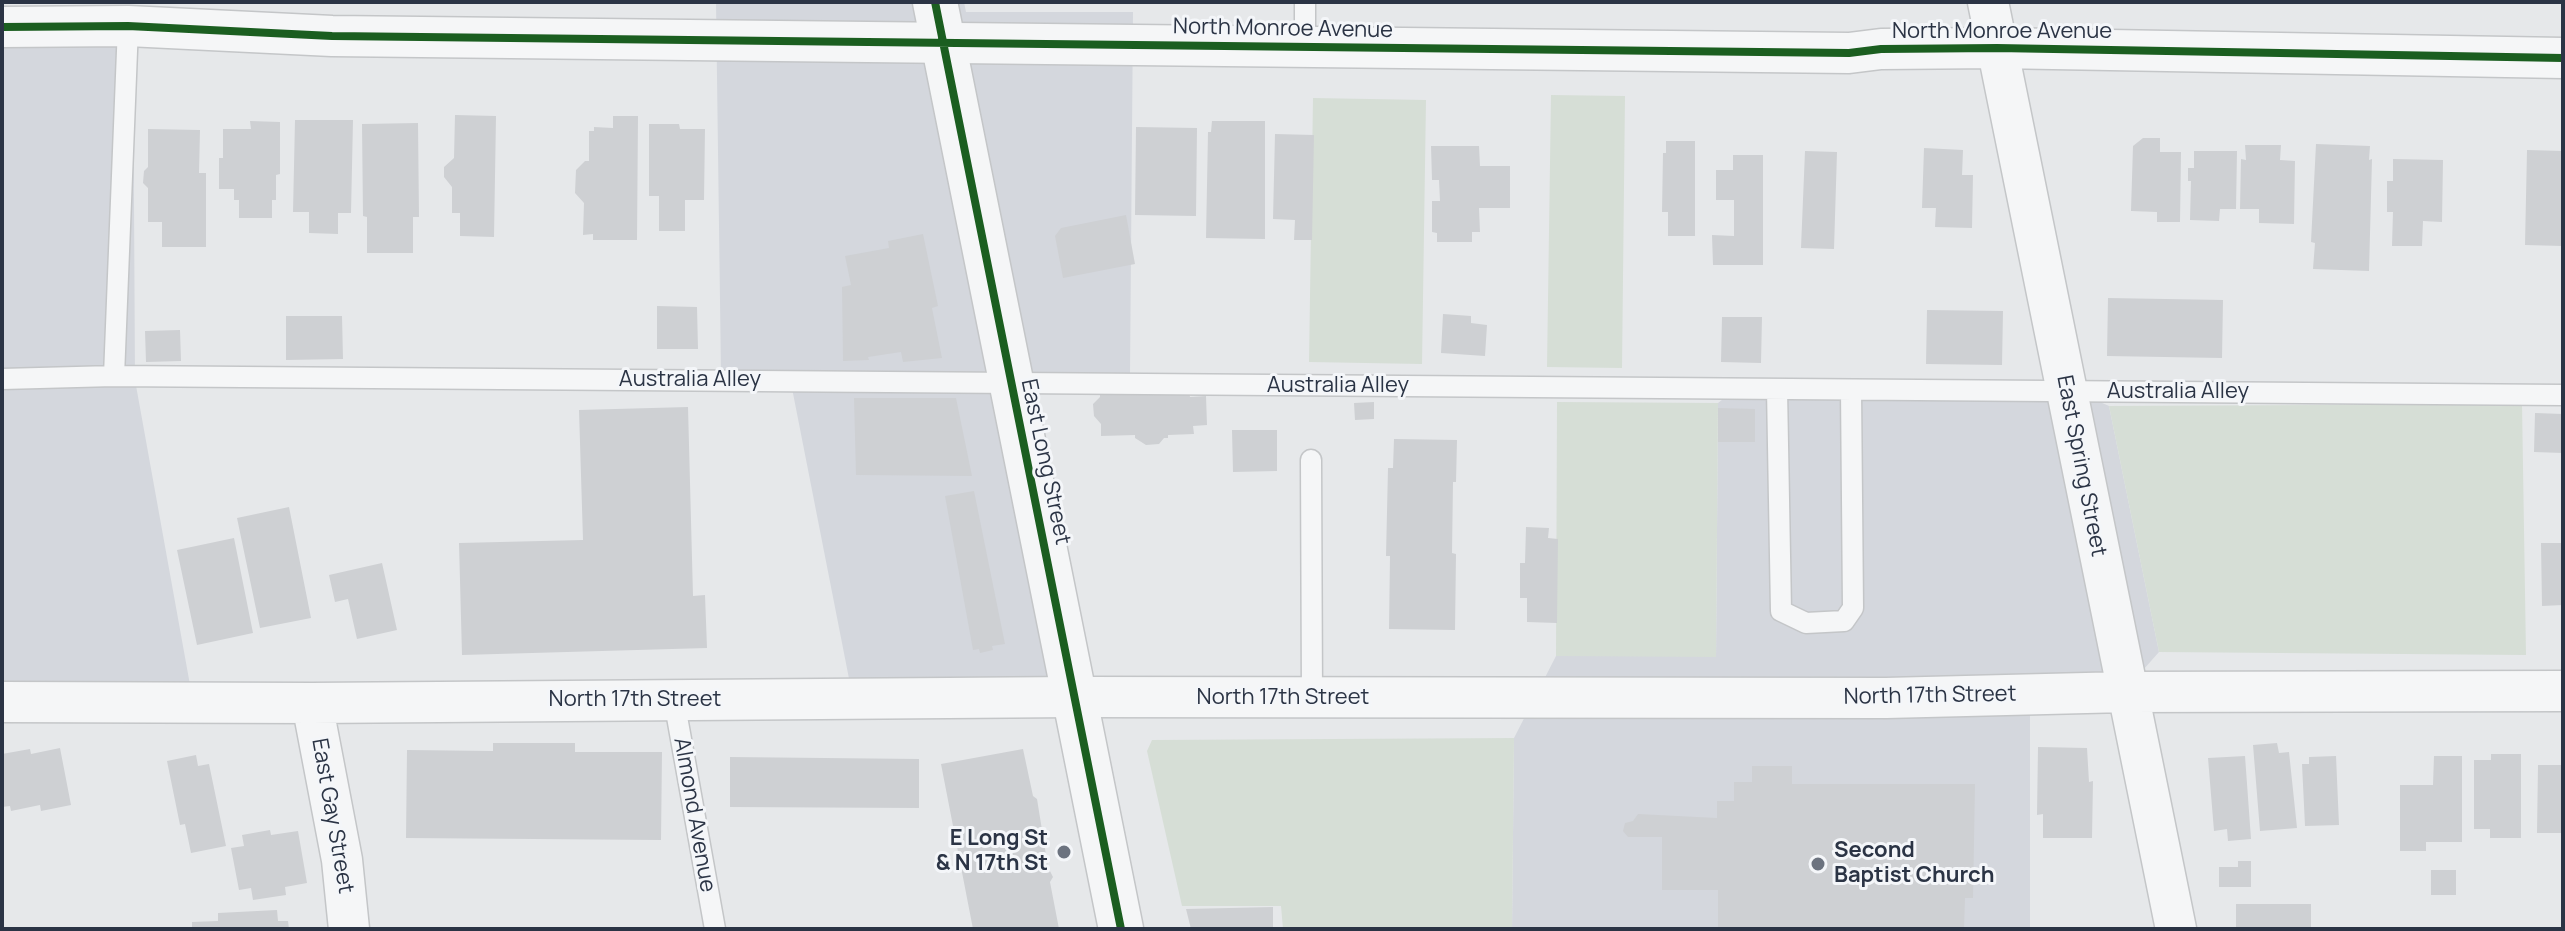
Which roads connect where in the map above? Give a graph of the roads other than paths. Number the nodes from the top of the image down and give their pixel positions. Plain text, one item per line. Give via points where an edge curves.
1 (1305, 2) edge
2 (1988, 2) edge
3 (939, 21) edge
4 (128, 26) junction
5 (2, 27) edge
6 (1305, 47) junction
7 (1997, 48) junction
8 (2563, 58) edge
9 (114, 376) junction
10 (2, 379) edge
11 (1010, 383) junction
12 (1777, 389) junction
13 (1851, 390) junction
14 (2066, 391) junction
15 (2563, 395) edge
16 (1311, 460) dead end
17 (2563, 691) edge
18 (2126, 692) junction
19 (1075, 697) junction
20 (1312, 699) junction
21 (674, 700) junction
22 (2, 702) edge
23 (312, 703) junction
24 (349, 929) edge
25 (715, 929) edge
26 (1121, 929) edge
27 (2176, 929) edge

1 - 6 lane
2 - 7 street, East Spring Street
3 - 4 street, North Monroe Avenue via 332,36
3 - 6 street, North Monroe Avenue
3 - 11 street, East Long Street
4 - 5 street, North Monroe Avenue
4 - 9 lane
6 - 7 street, North Monroe Avenue via 1834,53
7 - 8 street, North Monroe Avenue
7 - 14 street, East Spring Street
9 - 10 lane, Australia Alley
9 - 11 lane, Australia Alley
11 - 12 lane, Australia Alley
11 - 19 street, East Long Street
12 - 13 lane, Australia Alley
12 - 13 lane via 1781,611 1806,623 1844,621 1853,608
13 - 14 lane, Australia Alley
14 - 15 lane, Australia Alley
14 - 18 street, East Spring Street
16 - 20 lane
17 - 18 street, North 17th Street
18 - 20 street, North 17th Street
18 - 27 street, East Spring Street
19 - 20 street, North 17th Street
19 - 21 street, North 17th Street
19 - 26 street, East Long Street
21 - 23 street, North 17th Street
21 - 25 lane, Almond Avenue
22 - 23 street, North 17th Street
23 - 24 street, East Gay Street via 342,860

